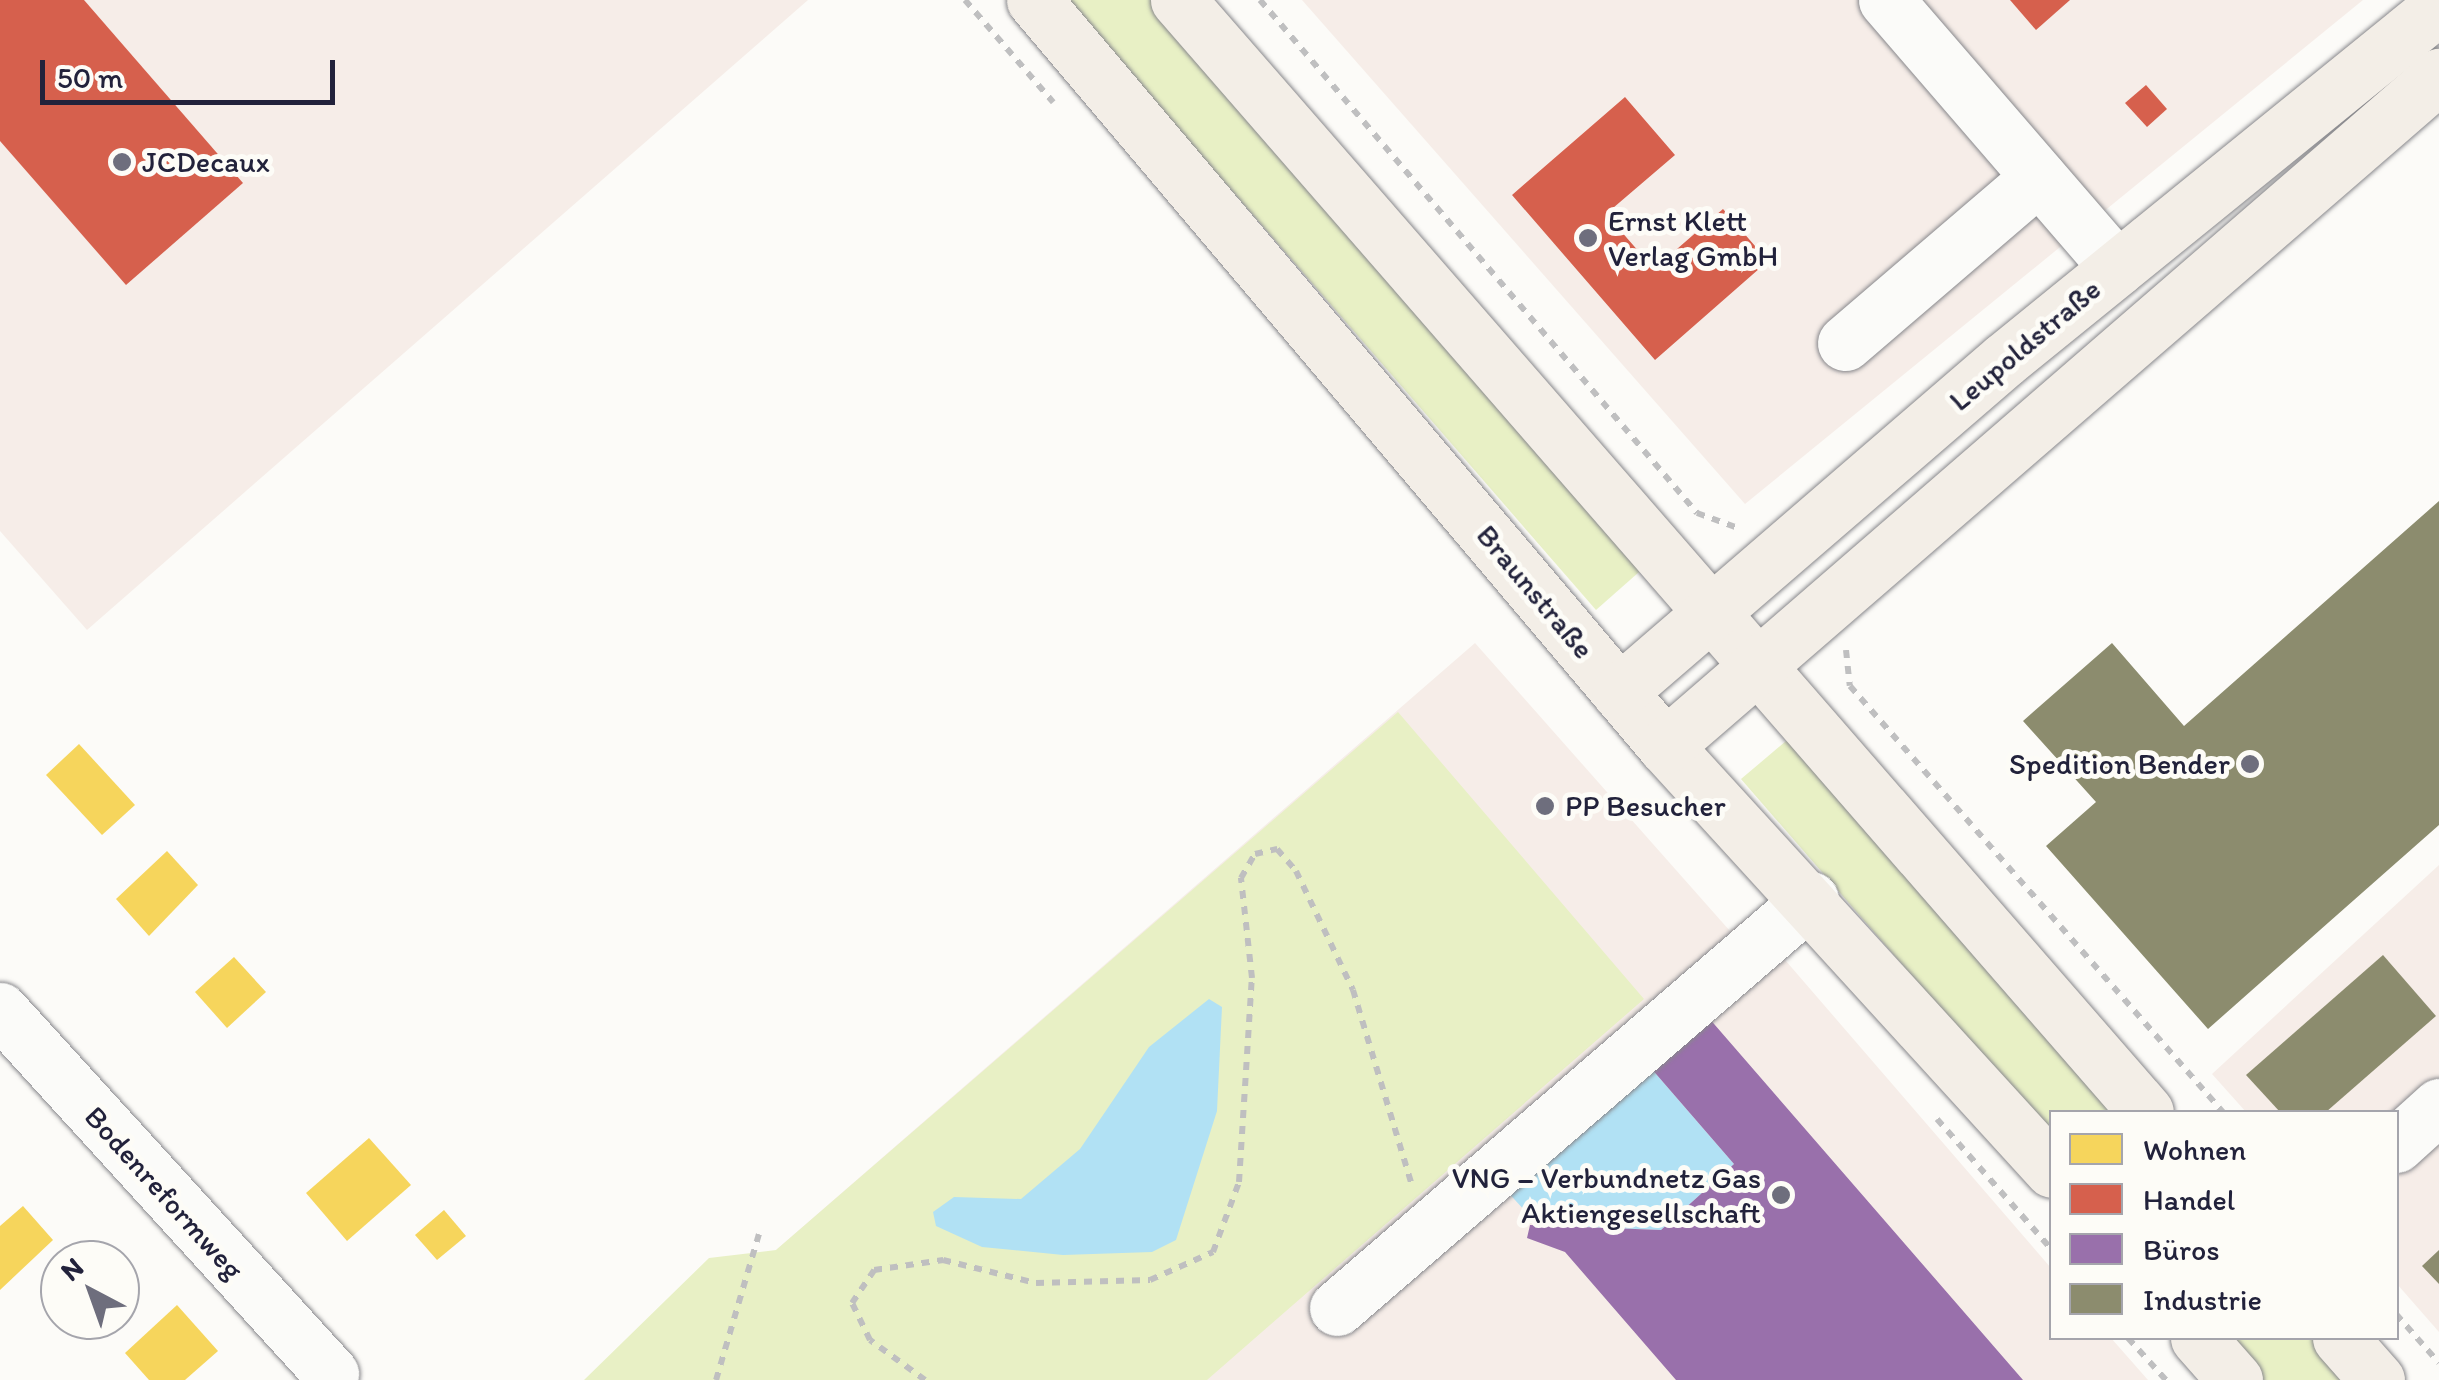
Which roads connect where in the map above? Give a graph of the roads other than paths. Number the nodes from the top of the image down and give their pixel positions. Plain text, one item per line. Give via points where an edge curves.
1 (1034, 0) edge
2 (1178, 0) edge
3 (1886, 0) edge
4 (2439, 7) edge
5 (2439, 76) edge
6 (2039, 178) junction
7 (2116, 268) junction
8 (1845, 344) dead end
9 (1712, 613) junction
10 (1758, 666) junction
11 (1619, 692) junction
12 (1665, 746) junction
13 (1811, 899) junction
14 (0, 1010) edge
15 (2439, 1106) edge
16 (2144, 1110) edge
17 (2399, 1142) edge
18 (2049, 1167) edge
19 (1337, 1308) dead end
20 (2200, 1340) edge
21 (2342, 1340) edge
22 (331, 1374) dead end
23 (2235, 1380) edge
24 (2377, 1380) edge

1 - 11 main road, Braunstraße
2 - 9 main road
3 - 6 street
4 - 7 main road, Leupoldstraße
5 - 10 main road
6 - 7 street
6 - 8 street
7 - 9 main road, Leupoldstraße
9 - 10 main road
9 - 11 main road, Leupoldstraße
10 - 12 main road
10 - 16 main road
11 - 12 main road, Braunstraße
12 - 13 main road, Braunstraße
13 - 18 main road, Braunstraße
13 - 19 street
14 - 22 street, Bodenreformweg
15 - 17 street
20 - 23 main road
21 - 24 main road

